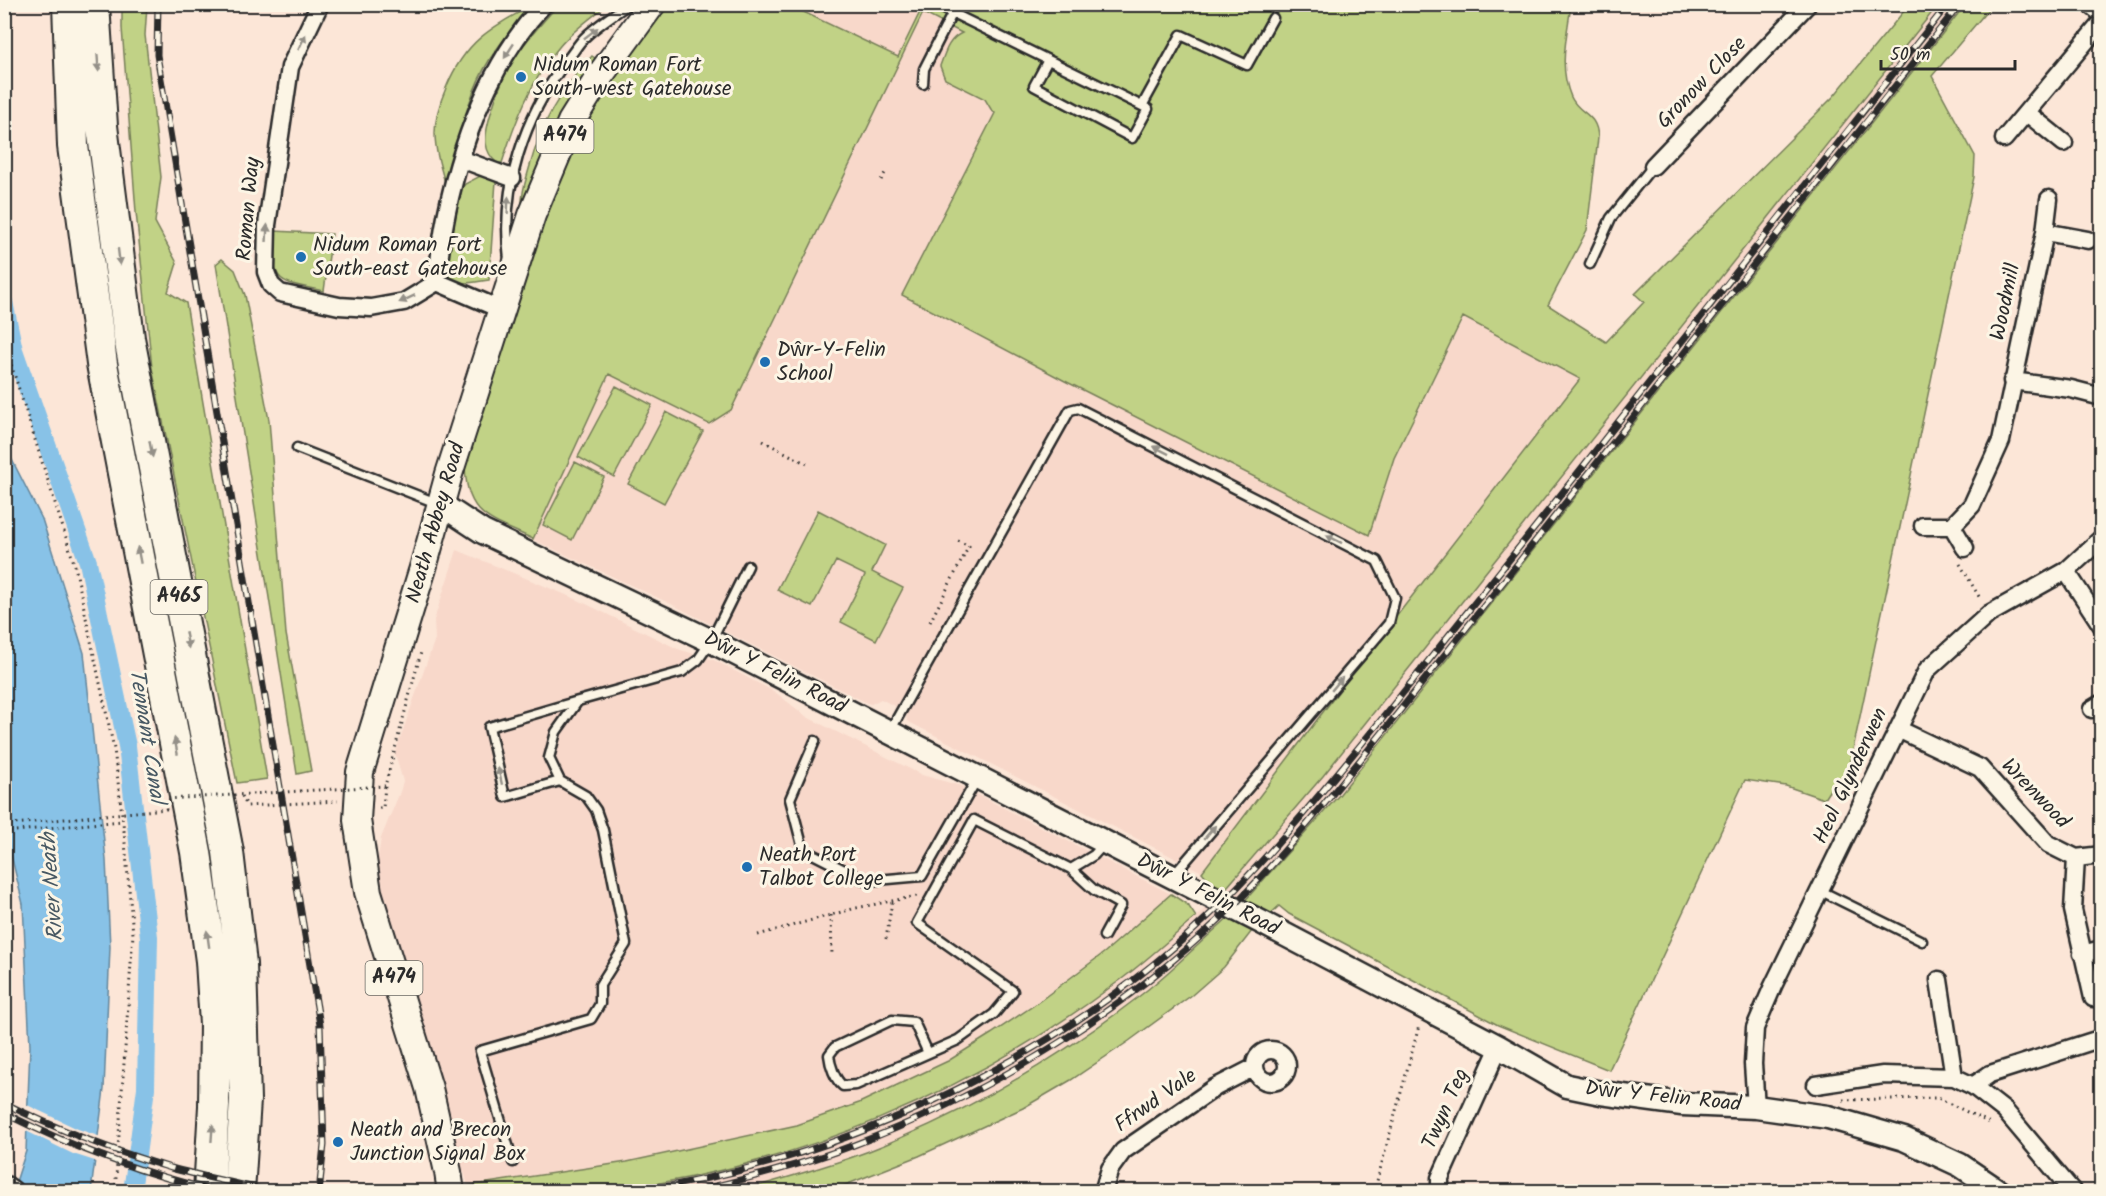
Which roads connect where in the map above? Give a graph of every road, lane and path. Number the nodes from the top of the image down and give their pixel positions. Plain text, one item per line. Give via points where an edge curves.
1 (68, 4) edge
2 (94, 4) edge
3 (320, 4) edge
4 (544, 4) edge
5 (628, 4) edge
6 (652, 4) edge
7 (934, 4) edge
8 (1808, 4) edge
9 (2083, 4) edge
10 (952, 14) junction
11 (1273, 18) dead end
12 (2102, 21) edge
13 (1048, 60) junction
14 (923, 84) dead end
15 (1142, 106) junction
16 (2027, 112) junction
17 (2004, 139) dead end
18 (2064, 143) dead end
19 (461, 159) junction
20 (1653, 166) joint
21 (885, 172) dead end
22 (512, 178) junction
23 (881, 180) dead end
24 (2049, 199) dead end
25 (2044, 232) junction
26 (2092, 240) dead end
27 (1590, 264) dead end
28 (436, 282) junction
29 (511, 284) junction
30 (502, 310) junction
31 (4, 342) edge
32 (2012, 381) junction
33 (2102, 397) edge
34 (763, 441) dead end
35 (297, 448) dead end
36 (807, 464) dead end
37 (442, 505) junction
38 (1923, 526) dead end
39 (1952, 526) junction
40 (2102, 538) edge
41 (954, 539) dead end
42 (1965, 548) joint
43 (748, 566) dead end
44 (2067, 571) junction
45 (1989, 614) junction
46 (930, 622) dead end
47 (2102, 626) edge
48 (711, 641) junction
49 (578, 701) junction
50 (1898, 729) junction
51 (890, 732) junction
52 (815, 741) dead end
53 (979, 777) junction
54 (560, 781) junction
55 (385, 786) dead end
56 (242, 796) junction
57 (338, 801) dead end
58 (123, 821) junction
59 (4, 825) edge
60 (4, 832) edge
61 (1106, 842) junction
62 (2102, 855) edge
63 (2076, 858) junction
64 (1071, 869) junction
65 (1172, 877) junction
66 (1821, 891) junction
67 (934, 893) junction
68 (892, 901) junction
69 (831, 915) junction
70 (758, 935) dead end
71 (1104, 936) dead end
72 (886, 939) dead end
73 (1922, 941) dead end
74 (2102, 949) edge
75 (2082, 954) junction
76 (832, 956) dead end
77 (1939, 980) dead end
78 (2093, 998) dead end
79 (1424, 1007) junction
80 (2102, 1038) edge
81 (1499, 1047) junction
82 (928, 1053) junction
83 (1255, 1067) dead end
84 (1954, 1077) junction
85 (1816, 1085) dead end
86 (1972, 1086) junction
87 (1834, 1100) dead end
88 (1756, 1107) junction
89 (1994, 1126) dead end
90 (513, 1162) dead end
91 (115, 1191) edge
92 (209, 1191) edge
93 (239, 1191) edge
94 (451, 1191) edge
95 (1103, 1191) edge
96 (1374, 1191) edge
97 (1440, 1191) edge
98 (2000, 1191) edge
99 (2073, 1191) edge

92 -> 1 highway, A465 via 215,1047 211,961 196,852 102,364 73,146
2 -> 93 highway, A465 via 102,126 129,338 228,852 241,964 245,1100
28 -> 3 street, Roman Way via 404,302 371,308 339,306 280,293 271,285 266,272 267,225 290,68
4 -> 19 street via 494,74 474,117
22 -> 5 lane, Neath Abbey Road via 523,138 548,85 584,38
6 - 29 main road, Neath Abbey Road / A474 via 571,122 532,215
7 - 10 lane
8 - 20 street, Gronow Close
9 - 12 lane
10 - 13 lane
10 - 14 lane via 924,69
11 - 15 lane via 1247,65 1181,34
12 - 16 street
13 - 15 lane
13 - 15 lane via 1034,86 1132,138 1148,109
16 - 17 street
16 - 18 street
19 - 22 street
19 - 28 street
20 - 27 lane via 1611,218
21 - 23 path
29 -> 22 lane, Neath Abbey Road via 506,240
24 - 25 street, Woodmill
25 - 26 street
25 - 32 street, Woodmill
28 - 30 street
29 - 30 main road, Neath Abbey Road / A474
30 - 37 main road, Neath Abbey Road / A474
31 - 58 path via 75,566 114,749
32 - 33 street
32 - 39 street, Woodmill via 2001,441 1972,505
34 - 36 path
35 - 37 lane
37 - 48 street, Dŵr Y Felin Road via 483,532
37 - 94 main road, Neath Abbey Road / A474 via 362,762 357,820 368,892 429,1088
38 - 39 street
39 - 42 street
40 - 44 street, Heol Glynderwen
41 - 46 path via 969,546
42 - 45 path via 1956,557
43 - 48 lane
44 - 45 street, Heol Glynderwen
44 - 47 street
45 - 50 street, Heol Glynderwen via 1927,670
48 - 49 lane via 698,660 681,672
48 - 51 street, Dŵr Y Felin Road
49 - 54 lane via 556,732 549,758
54 -> 49 lane via 505,797 489,727
50 - 63 street, Wrenwood via 1980,768 2048,844
50 - 66 street, Heol Glynderwen
51 - 53 street, Dŵr Y Felin Road
65 -> 51 lane via 1389,623 1395,598 1377,561 1078,408 1070,410
52 - 53 lane via 790,799 803,849 866,881 922,876
53 - 61 street, Dŵr Y Felin Road
54 - 90 lane via 586,796 596,810 626,944 600,985 600,1004 591,1019 480,1051
55 - 56 path, bridge
56 - 57 path, bridge via 247,806
56 - 59 path, bridge via 167,799 166,810
58 - 60 path
58 - 91 path via 133,934
61 - 64 lane
61 - 65 street, Dŵr Y Felin Road
62 - 63 street, Wrenwood
63 - 75 street, Wrenwood via 2073,910
64 - 67 lane via 974,820
64 - 71 lane via 1094,891 1120,905
65 - 79 street, Dŵr Y Felin Road
66 - 73 lane
66 - 88 street, Heol Glynderwen via 1755,1028
67 - 68 path
67 - 82 lane via 917,923 1013,991 994,1014 958,1040
68 - 69 path
68 - 72 path
69 - 70 path
69 - 76 path
74 - 75 street
75 - 78 street, Wrenwood
77 - 84 street
79 - 81 street, Dŵr Y Felin Road
79 - 96 path
80 - 86 street via 1990,1074
81 - 88 street, Dŵr Y Felin Road via 1567,1086 1682,1104
81 - 97 street, Twyn Teg via 1440,1178
82 - 82 lane via 856,1085 843,1086 829,1055 835,1047 892,1020 914,1022
83 - 95 street, Ffrwd Vale via 1216,1087 1123,1151 1110,1169
84 - 85 street via 1883,1075
84 - 86 street
86 - 99 street via 2005,1111
87 - 89 path via 1938,1098
88 - 98 street, Dŵr Y Felin Road via 1828,1117 1904,1139 1960,1164

